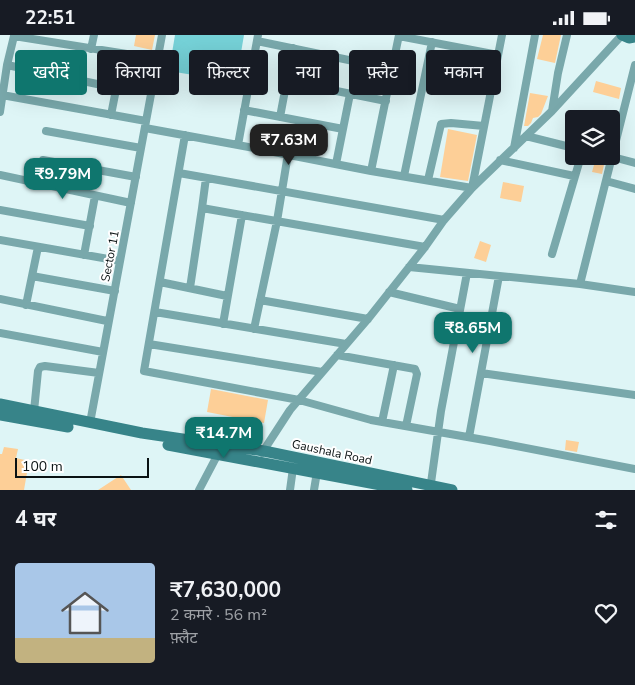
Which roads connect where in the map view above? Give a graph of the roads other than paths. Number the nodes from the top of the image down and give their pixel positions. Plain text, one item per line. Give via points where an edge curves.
1 (94, 35) edge
2 (162, 35) edge
3 (399, 35) edge
4 (502, 35) edge
5 (535, 35) edge
6 (567, 35) edge
7 (622, 35) edge
8 (14, 36) edge
9 (635, 37) edge
10 (257, 38) edge
11 (432, 42) junction
12 (293, 48) joint
13 (92, 49) junction
14 (98, 50) edge
15 (160, 50) edge
16 (396, 50) edge
17 (473, 50) edge
18 (499, 50) edge
19 (349, 60) edge
20 (7, 65) junction
21 (635, 65) edge
22 (97, 84) edge
23 (2, 95) junction
24 (115, 95) edge
25 (151, 95) edge
26 (284, 95) edge
27 (350, 95) edge
28 (355, 95) edge
29 (387, 95) edge
30 (490, 95) edge
31 (386, 101) junction
32 (244, 110) junction
33 (552, 111) junction
34 (0, 112) edge
35 (111, 115) junction
36 (280, 117) junction
37 (620, 120) edge
38 (146, 125) junction
39 (484, 126) junction
40 (343, 129) junction
41 (46, 131) dead end
42 (185, 135) junction
43 (526, 136) junction
44 (238, 145) junction
45 (565, 146) edge
46 (142, 147) junction
47 (514, 147) junction
48 (288, 155) junction
49 (620, 159) edge
50 (43, 160) dead end
51 (500, 160) junction
52 (635, 163) edge
53 (336, 164) junction
54 (578, 165) edge
55 (609, 165) edge
56 (371, 171) junction
57 (179, 173) junction
58 (0, 175) edge
59 (404, 176) junction
60 (574, 176) junction
61 (136, 177) junction
62 (206, 178) junction
63 (428, 180) junction
64 (606, 181) junction
65 (472, 188) junction
66 (635, 189) edge
67 (281, 191) junction
68 (95, 196) junction
69 (131, 203) junction
70 (202, 208) junction
71 (0, 209) edge
72 (242, 215) junction
73 (444, 220) junction
74 (276, 221) junction
75 (90, 226) junction
76 (0, 240) edge
77 (38, 247) junction
78 (425, 247) junction
79 (552, 254) dead end
80 (84, 255) junction
81 (120, 261) junction
82 (410, 267) junction
83 (467, 273) junction
84 (32, 276) junction
85 (499, 276) junction
86 (160, 282) junction
87 (580, 284) junction
88 (190, 287) junction
89 (114, 291) junction
90 (389, 292) junction
91 (635, 292) edge
92 (227, 296) junction
93 (0, 299) edge
94 (260, 300) junction
95 (26, 305) junction
96 (460, 309) junction
97 (155, 312) junction
98 (368, 319) junction
99 (107, 321) dead end
100 (224, 323) junction
101 (254, 329) junction
102 (0, 333) edge
103 (149, 344) junction
104 (346, 344) junction
105 (103, 352) junction
106 (336, 355) junction
107 (394, 365) junction
108 (322, 372) junction
109 (99, 373) junction
110 (481, 373) junction
111 (635, 395) edge
112 (299, 399) junction
113 (0, 404) edge
114 (34, 411) junction
115 (0, 415) edge
116 (382, 422) junction
117 (90, 423) junction
118 (406, 426) junction
119 (438, 432) junction
120 (469, 437) junction
121 (220, 450) junction
122 (261, 456) junction
123 (293, 467) junction
124 (635, 469) edge
125 (317, 472) junction
126 (431, 488) edge
127 (199, 490) edge
128 (290, 490) edge
129 (314, 490) edge
130 (407, 490) edge
131 (452, 490) edge

1 - 13 street
2 - 15 street, Sector 11
3 - 11 street
3 - 16 street
4 - 18 street
5 - 47 street
6 - 33 street
7 - 9 street
7 - 33 street
8 - 13 street
8 - 20 street
10 - 12 street
10 - 32 street
11 - 17 street
11 - 59 street
12 - 19 street
13 - 14 street
20 - 22 street
20 - 23 street
21 - 37 street
23 - 34 street
23 - 35 street
24 - 35 street
25 - 38 street, Sector 11
26 - 36 street
27 - 40 street
28 - 31 street
29 - 31 street
30 - 39 street
31 - 56 street
32 - 36 street
32 - 44 street
33 - 43 street
35 - 38 street
36 - 40 street
38 - 42 street
38 - 46 street, Sector 11
39 - 63 street via 442,125
39 - 65 street
40 - 53 street
41 - 46 street
42 - 44 street
42 - 57 street
43 - 45 street
43 - 47 street
44 - 48 street
46 - 61 street, Sector 11
47 - 51 street
48 - 53 street
48 - 67 street
49 - 52 street
50 - 61 street
51 - 60 street
51 - 65 street
53 - 56 street
54 - 60 street
55 - 64 street
56 - 59 street
57 - 62 street
57 - 86 street
58 - 68 street
59 - 63 street
60 - 79 street
61 - 69 street, Sector 11
62 - 67 street
62 - 70 street
63 - 65 street
64 - 66 street
64 - 87 street
65 - 73 street
67 - 73 street
67 - 74 street
68 - 69 street
68 - 75 street
69 - 81 street, Sector 11
70 - 72 street
70 - 88 street
71 - 75 street
72 - 74 street
72 - 92 street
73 - 78 street
74 - 78 street
74 - 94 street
75 - 80 street
76 - 77 street
77 - 80 street
77 - 84 street
78 - 82 street
80 - 81 street
81 - 89 street, Sector 11
82 - 83 street
82 - 90 street
83 - 85 street
83 - 96 street
84 - 89 street
84 - 95 street
85 - 87 street
85 - 110 street
86 - 88 street
86 - 97 street
87 - 91 street
88 - 92 street
89 - 105 street, Sector 11
90 - 96 street
90 - 98 street
92 - 100 street
93 - 95 street
94 - 98 street
94 - 101 street
95 - 99 street
96 - 119 street
97 - 100 street
97 - 103 street
98 - 104 street
100 - 101 street
101 - 104 street
102 - 105 street
103 - 108 street
103 - 112 street via 143,367 146,372
104 - 106 street
105 - 109 street, Sector 11
106 - 107 street
106 - 108 street
107 - 116 street
107 - 118 street via 414,369 417,374
108 - 112 street
109 - 114 street via 40,367
109 - 117 street, Sector 11
110 - 111 street
110 - 120 street
112 - 116 street
112 - 122 street
113 - 114 street, Gaushala Road
114 - 117 street, Gaushala Road
115 - 121 street, Gaushala Road
116 - 118 street
117 - 121 street, Gaushala Road
118 - 119 street
119 - 120 street
119 - 126 street
120 - 124 street
121 - 122 street, Gaushala Road
121 - 127 street
122 - 123 street, Gaushala Road
122 - 126 street, Gaushala Road
123 - 125 street, Gaushala Road
123 - 128 street
125 - 129 street
125 - 130 street, Gaushala Road
126 - 131 street, Gaushala Road

